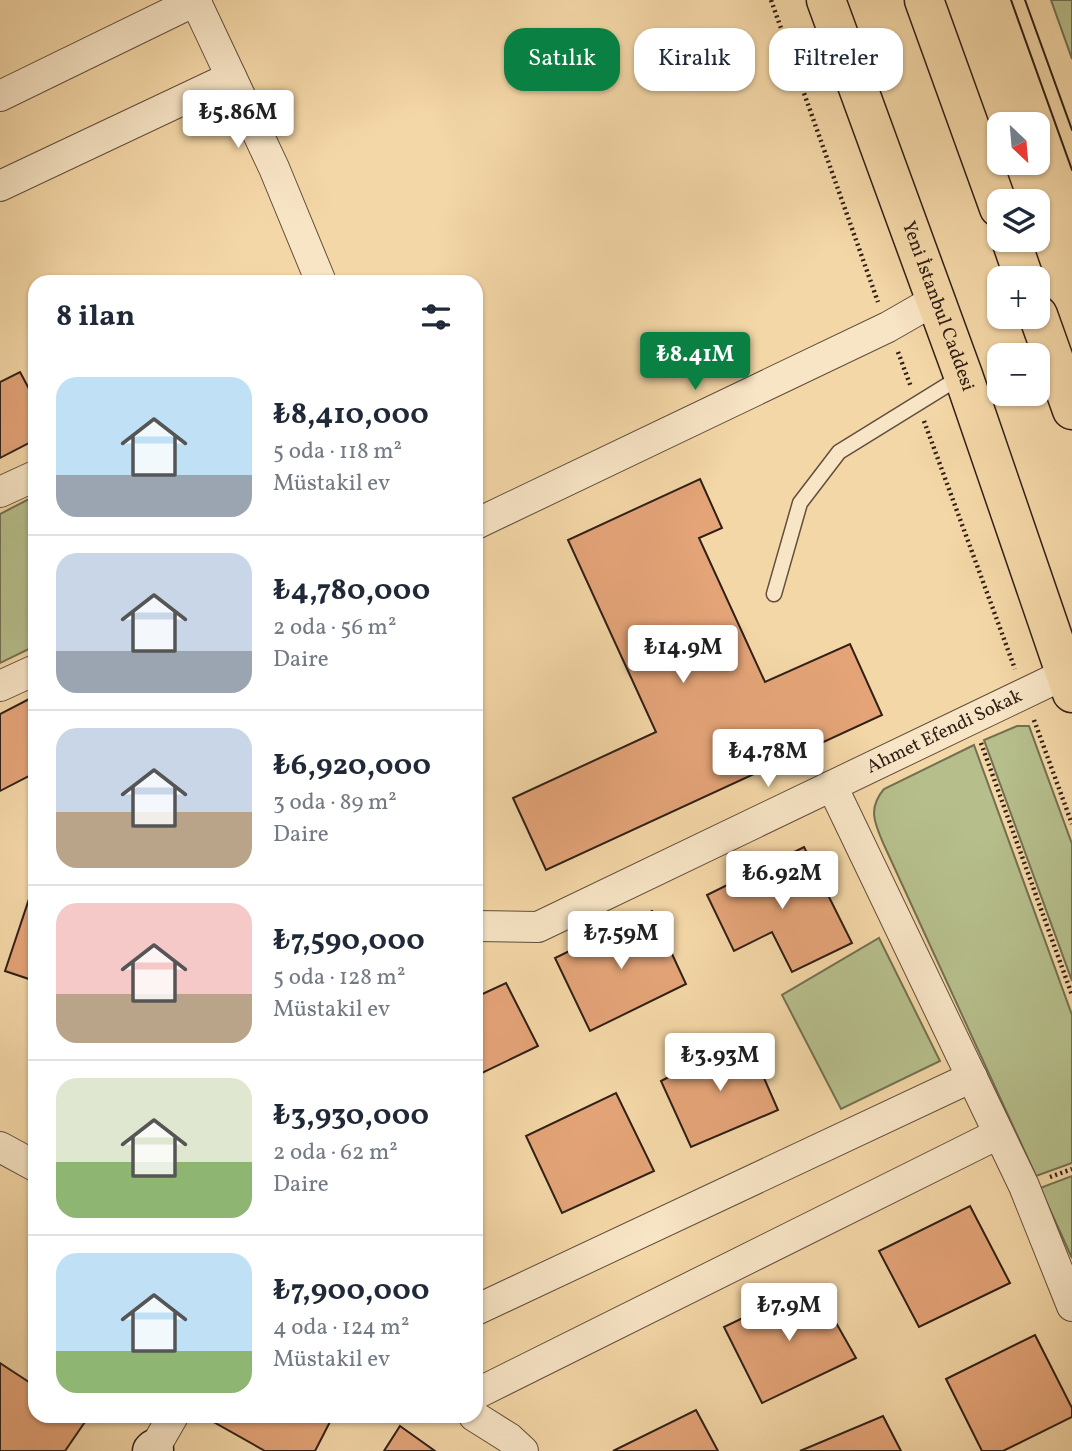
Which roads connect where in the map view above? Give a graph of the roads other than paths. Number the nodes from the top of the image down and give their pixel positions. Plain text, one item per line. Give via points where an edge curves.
1 (196, 0) edge
2 (826, 0) edge
3 (924, 0) edge
4 (231, 77) junction
5 (0, 96) edge
6 (0, 186) edge
7 (992, 189) edge
8 (318, 275) edge
9 (935, 300) junction
10 (1043, 329) edge
11 (963, 375) junction
12 (1072, 410) edge
13 (28, 478) edge
14 (0, 492) edge
15 (483, 521) edge
16 (774, 593) dead end
17 (28, 673) edge
18 (1069, 684) edge
19 (0, 686) edge
20 (832, 786) junction
21 (483, 926) edge
22 (972, 1077) junction
23 (998, 1134) junction
24 (0, 1147) edge
25 (28, 1162) edge
26 (1072, 1306) edge
27 (483, 1307) edge
28 (483, 1391) edge
29 (483, 1422) edge
30 (169, 1423) edge
31 (153, 1450) edge
32 (523, 1451) edge

1 - 4 street
1 - 5 street
2 - 9 highway, Yeni İstanbul Caddesi
3 - 7 highway
4 - 6 street
4 - 8 street
9 - 11 highway, Yeni İstanbul Caddesi
9 - 15 street via 876,333
10 - 12 highway
11 - 16 lane via 839,452 800,503
11 - 18 highway, Yeni İstanbul Caddesi
13 - 14 street
17 - 19 street
18 - 20 street, Ahmet Efendi Sokak
20 - 21 street, Ahmet Efendi Sokak via 538,927
20 - 22 street
22 - 23 street
22 - 27 street
23 - 26 street
23 - 28 street
24 - 25 street
29 - 32 street
30 - 31 street

